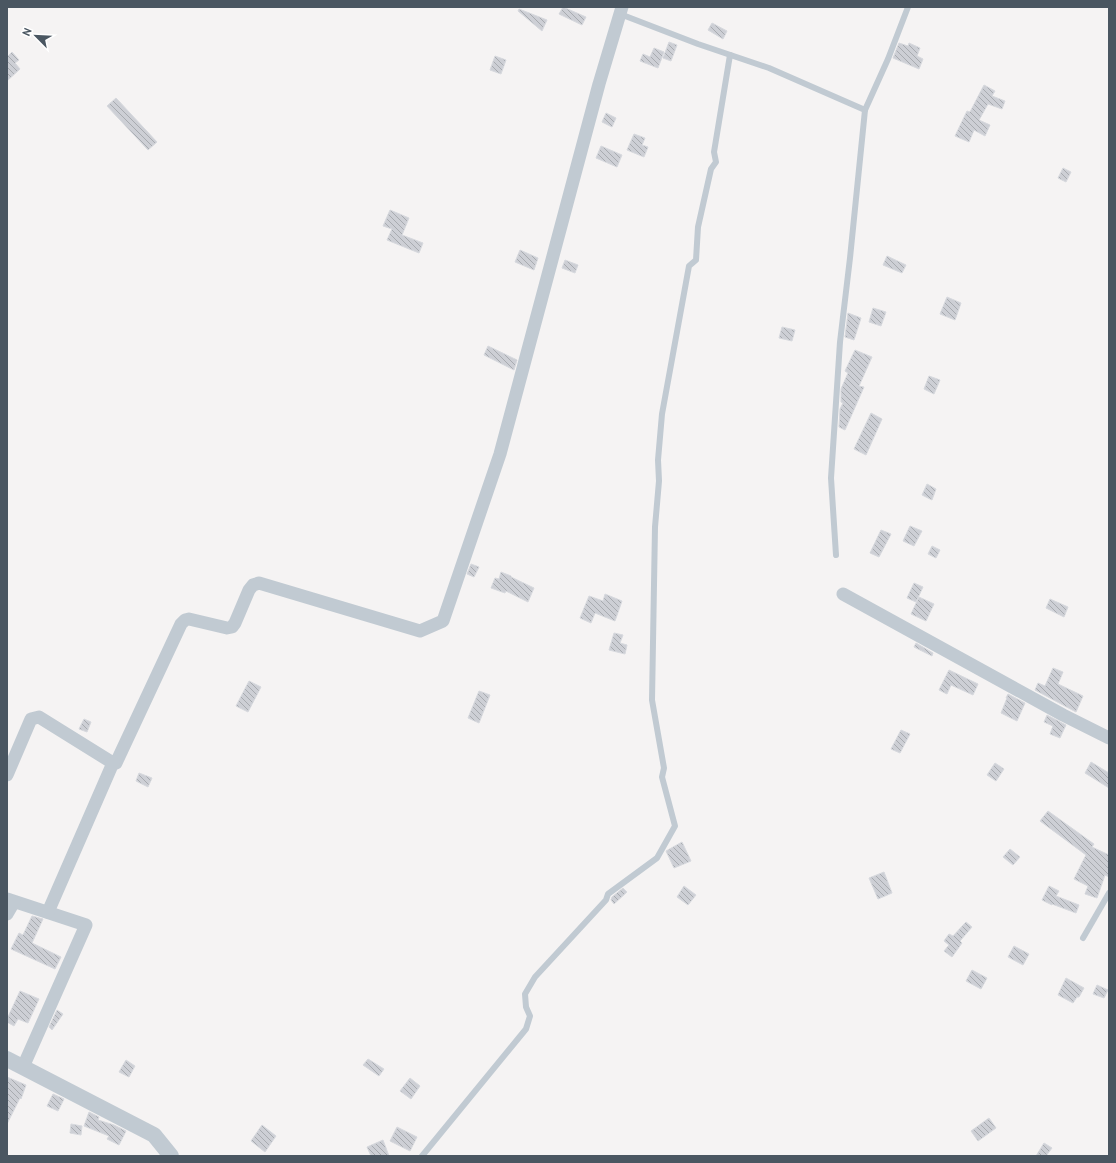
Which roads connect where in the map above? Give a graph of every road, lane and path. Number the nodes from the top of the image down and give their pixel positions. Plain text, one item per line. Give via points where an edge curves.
1 (908, 7) edge
2 (621, 10) edge
3 (730, 55) junction
4 (865, 110) junction
5 (836, 555) dead end
6 (844, 594) dead end
7 (1109, 738) edge
8 (113, 763) junction
9 (7, 775) edge
10 (1109, 893) edge
11 (10, 901) edge
12 (48, 912) junction
13 (7, 914) edge
14 (1083, 938) dead end
15 (7, 1059) edge
16 (23, 1067) junction
17 (171, 1156) edge
18 (422, 1156) edge

1 - 4 lane
2 - 3 lane
2 - 8 street via 500,454 443,621 420,631 259,583 253,585 232,627 188,619 181,624 118,760
3 - 4 lane via 769,68
3 - 18 lane via 714,152 716,162 711,169 698,227 696,260 690,266 662,414 658,460 652,700 664,768 662,777 675,826 657,858 608,894 606,900 535,977 525,994 530,1016 526,1029
4 - 5 lane via 839,357 832,478
6 - 7 street
8 - 9 street via 39,717 31,719
8 - 12 street
10 - 14 lane
11 - 12 street
11 - 13 street
12 - 16 street via 86,925
15 - 16 street
16 - 17 street via 154,1135

